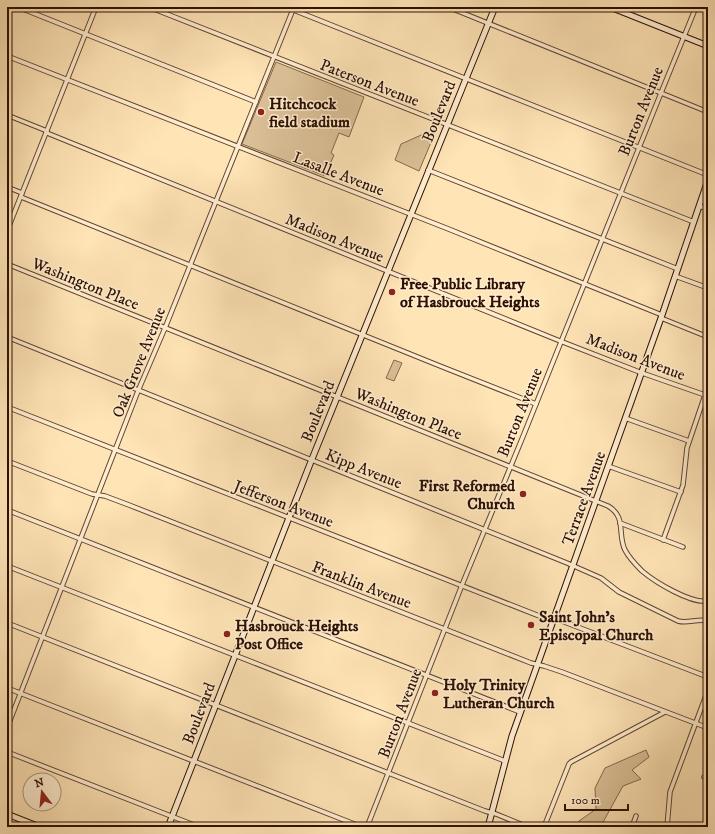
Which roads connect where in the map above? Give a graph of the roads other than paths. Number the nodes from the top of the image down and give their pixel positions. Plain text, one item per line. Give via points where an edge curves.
1 (18, 7) edge
2 (96, 7) edge
3 (148, 7) edge
4 (286, 7) edge
5 (448, 7) edge
6 (495, 7) edge
7 (610, 7) edge
8 (696, 7) edge
9 (294, 8) edge
10 (488, 24) junction
11 (86, 34) junction
12 (684, 37) junction
13 (708, 46) edge
14 (7, 56) edge
15 (274, 57) junction
16 (465, 78) junction
17 (68, 80) junction
18 (661, 93) junction
19 (256, 102) junction
20 (708, 112) edge
21 (7, 115) edge
22 (446, 124) junction
23 (47, 132) junction
24 (238, 146) junction
25 (639, 147) junction
26 (428, 170) junction
27 (708, 175) edge
28 (708, 180) edge
29 (7, 187) edge
30 (620, 194) junction
31 (22, 195) junction
32 (216, 201) junction
33 (699, 206) junction
34 (708, 209) edge
35 (410, 214) junction
36 (694, 222) junction
37 (7, 231) edge
38 (602, 239) junction
39 (7, 264) edge
40 (190, 265) junction
41 (678, 269) junction
42 (388, 271) junction
43 (675, 276) junction
44 (584, 284) junction
45 (708, 288) edge
46 (662, 316) junction
47 (165, 328) junction
48 (362, 334) junction
49 (7, 337) edge
50 (708, 337) edge
51 (561, 340) junction
52 (642, 373) junction
53 (138, 391) junction
54 (337, 397) junction
55 (536, 404) junction
56 (7, 407) edge
57 (625, 418) junction
58 (689, 441) junction
59 (116, 450) junction
60 (311, 460) junction
61 (7, 461) edge
62 (608, 466) junction
63 (510, 467) junction
64 (681, 492) junction
65 (99, 494) junction
66 (595, 501) junction
67 (7, 510) edge
68 (289, 518) junction
69 (620, 523) junction
70 (488, 531) junction
71 (81, 539) junction
72 (664, 540) junction
73 (683, 547) dead end
74 (272, 561) junction
75 (572, 565) junction
76 (7, 566) edge
77 (462, 585) junction
78 (62, 588) junction
79 (708, 601) edge
80 (254, 607) junction
81 (553, 619) junction
82 (708, 621) edge
83 (7, 624) edge
84 (445, 629) junction
85 (43, 637) junction
86 (235, 656) junction
87 (537, 664) junction
88 (427, 675) junction
89 (708, 677) edge
90 (7, 688) edge
91 (708, 690) edge
92 (21, 693) junction
93 (215, 705) junction
94 (520, 712) junction
95 (665, 712) junction
96 (408, 723) junction
97 (695, 723) junction
98 (7, 728) edge
99 (708, 728) edge
100 (7, 752) edge
101 (194, 761) junction
102 (505, 762) junction
103 (388, 773) junction
104 (492, 813) junction
105 (7, 814) edge
106 (171, 816) junction
107 (636, 816) dead end
108 (40, 827) edge
109 (168, 827) edge
110 (199, 827) edge
111 (362, 827) edge
112 (367, 827) edge
113 (488, 827) edge
114 (528, 827) edge
115 (544, 827) edge
116 (632, 827) edge
117 (667, 827) edge

1 - 11 street
2 - 11 street
3 - 15 street, Paterson Avenue
4 - 9 street
5 - 10 street
6 - 10 street, Boulevard
7 - 12 street
8 - 12 street, Burton Avenue
9 - 15 street, Oak Grove Avenue
9 - 16 street
10 - 16 street, Boulevard
10 - 18 street
11 - 17 street
11 - 19 street
12 - 13 street
12 - 18 street, Burton Avenue
14 - 17 street, Lasalle Avenue
15 - 19 street, Oak Grove Avenue
15 - 22 street, Paterson Avenue
16 - 22 street, Boulevard
16 - 25 street
17 - 23 street
17 - 24 street, Lasalle Avenue
18 - 20 street
18 - 25 street, Burton Avenue
19 - 24 street, Oak Grove Avenue
21 - 23 street, Madison Avenue
22 - 26 street, Boulevard
22 - 30 street, Paterson Avenue
23 - 31 street
23 - 32 street, Madison Avenue
24 - 32 street, Oak Grove Avenue
24 - 35 street, Lasalle Avenue
25 - 27 street
25 - 30 street, Burton Avenue
26 - 35 street, Boulevard
26 - 38 street
28 - 33 street, Terrace Avenue
29 - 31 street
30 - 36 street, Paterson Avenue
30 - 38 street, Burton Avenue
31 - 37 street
31 - 40 street
32 - 40 street, Oak Grove Avenue
32 - 42 street, Madison Avenue
33 - 34 street
33 - 36 street, Terrace Avenue
35 - 42 street, Boulevard
35 - 44 street, Lasalle Avenue
36 - 41 street, Terrace Avenue
38 - 41 street
38 - 44 street, Burton Avenue
39 - 47 street, Washington Place
40 - 47 street, Oak Grove Avenue
40 - 48 street
41 - 43 street, Terrace Avenue
42 - 48 street, Boulevard
42 - 51 street, Madison Avenue
43 - 45 street
43 - 46 street, Terrace Avenue
44 - 46 street, Lasalle Avenue
44 - 51 street, Burton Avenue
46 - 50 street, Lasalle Avenue
46 - 52 street, Terrace Avenue
47 - 53 street, Oak Grove Avenue
47 - 54 street, Washington Place
48 - 54 street, Boulevard
48 - 55 street
49 - 53 street, Kipp Avenue
51 - 52 street, Madison Avenue
51 - 55 street, Burton Avenue
52 - 57 street, Terrace Avenue
52 - 58 street, Madison Avenue via 705,396
53 - 59 street, Oak Grove Avenue
53 - 60 street, Kipp Avenue
54 - 60 street, Boulevard
54 - 63 street, Washington Place
55 - 63 street, Burton Avenue
56 - 59 street, Jefferson Avenue
57 - 58 street
57 - 62 street, Terrace Avenue
58 - 64 street
59 - 65 street, Oak Grove Avenue
59 - 68 street, Jefferson Avenue
60 - 68 street, Boulevard
60 - 70 street, Kipp Avenue
61 - 65 street, Franklin Avenue via 92,494
62 - 64 street
62 - 66 street, Terrace Avenue
63 - 66 street, Washington Place
63 - 70 street, Burton Avenue
64 - 72 street
65 - 71 street, Oak Grove Avenue
65 - 74 street, Franklin Avenue
66 - 69 street, Washington Place via 612,508
66 - 75 street, Terrace Avenue
67 - 71 street
68 - 74 street, Boulevard
68 - 77 street, Jefferson Avenue
69 - 72 street
69 - 79 street via 623,546 641,570 683,595 700,602
70 - 75 street, Kipp Avenue
70 - 77 street, Burton Avenue
71 - 78 street, Oak Grove Avenue
71 - 80 street
72 - 73 street
74 - 80 street, Boulevard
74 - 84 street, Franklin Avenue
75 - 81 street, Terrace Avenue
75 - 82 street, Kipp Avenue via 600,577 616,590 678,621
76 - 78 street
77 - 81 street, Jefferson Avenue
77 - 84 street, Burton Avenue
78 - 85 street, Oak Grove Avenue
78 - 86 street
80 - 86 street, Boulevard
80 - 88 street
81 - 87 street, Terrace Avenue
81 - 89 street, Jefferson Avenue
83 - 85 street
84 - 87 street, Franklin Avenue
84 - 88 street, Burton Avenue
85 - 92 street, Oak Grove Avenue
85 - 93 street
86 - 93 street, Boulevard
86 - 96 street
87 - 94 street, Terrace Avenue
87 - 95 street, Franklin Avenue
88 - 94 street
88 - 96 street, Burton Avenue
90 - 92 street
91 - 97 street
92 - 98 street, Oak Grove Avenue
92 - 101 street
93 - 101 street, Boulevard
93 - 103 street
94 - 102 street, Terrace Avenue
95 - 97 street, Franklin Avenue
95 - 115 street via 571,762
96 - 102 street
96 - 103 street, Burton Avenue
97 - 99 street, Franklin Avenue
97 - 117 street via 670,792
100 - 106 street
101 - 106 street, Boulevard
101 - 111 street
102 - 104 street, Terrace Avenue
103 - 104 street
103 - 112 street, Burton Avenue
104 - 113 street, Terrace Avenue
104 - 114 street
105 - 108 street
106 - 109 street, Boulevard
106 - 110 street
107 - 116 street

